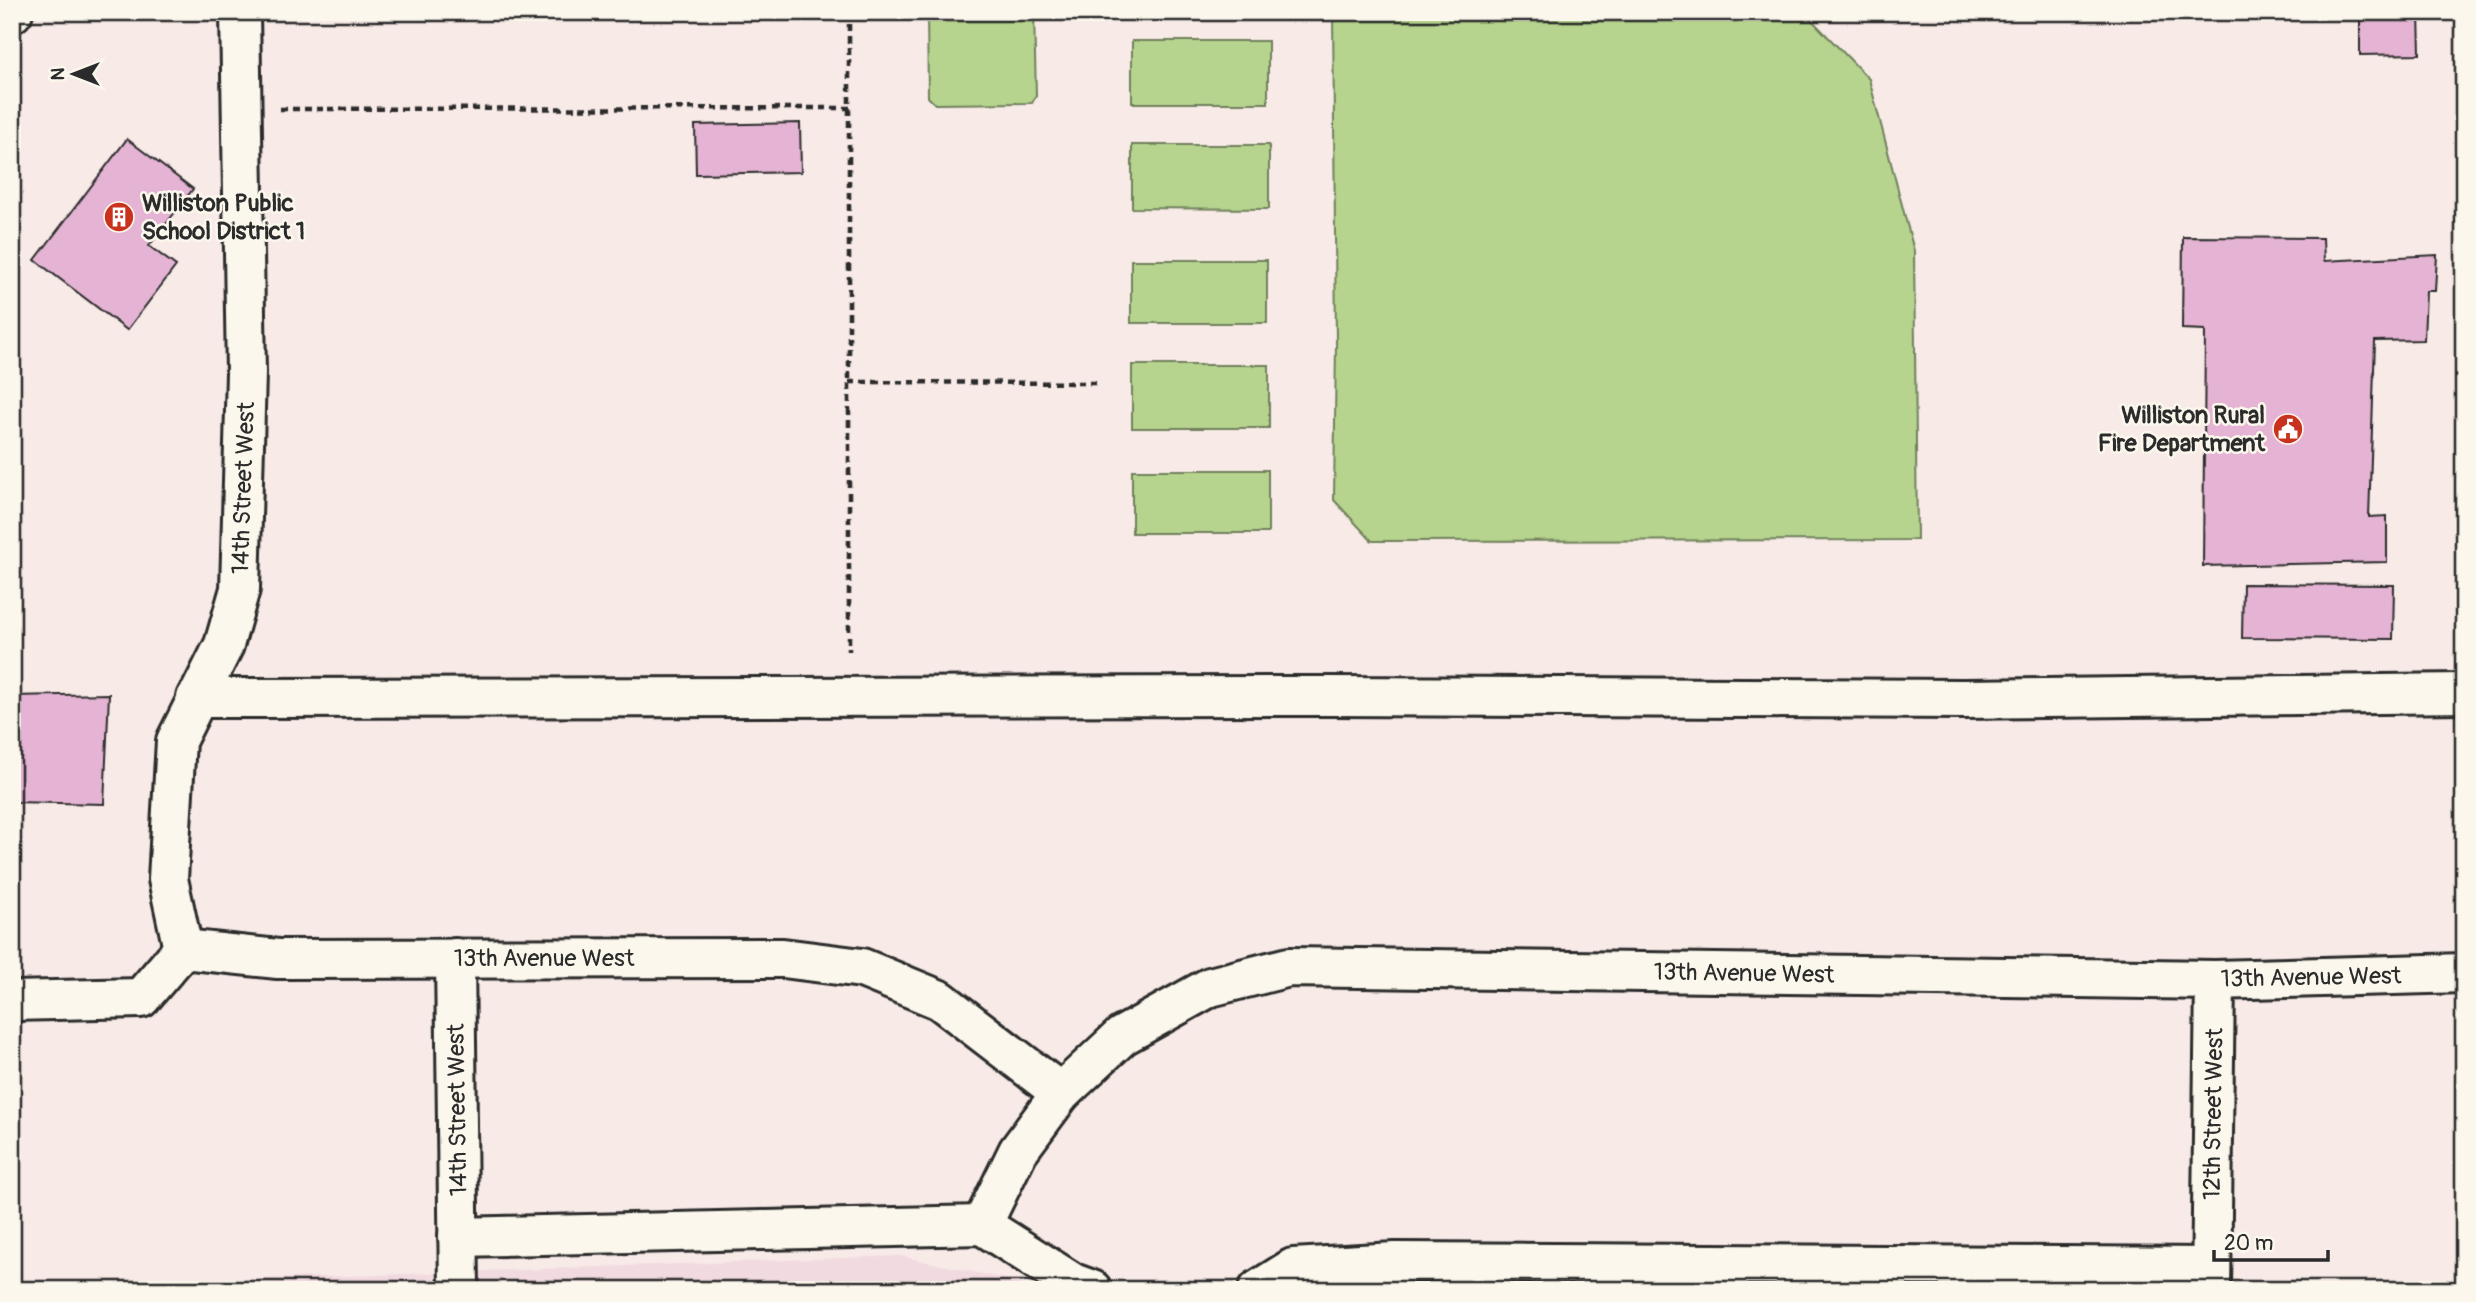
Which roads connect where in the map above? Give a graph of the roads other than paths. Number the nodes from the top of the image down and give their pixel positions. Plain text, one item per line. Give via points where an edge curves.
1 (240, 12) edge
2 (2464, 693) edge
3 (196, 698) junction
4 (183, 949) junction
5 (456, 958) junction
6 (2464, 973) edge
7 (2215, 980) junction
8 (12, 1001) edge
9 (1061, 1093) junction
10 (982, 1225) junction
11 (458, 1263) edge
12 (2211, 1278) edge
13 (1092, 1290) edge
14 (1258, 1290) edge

1 - 3 street, 14th Street West via 246,373 240,589 224,645
2 - 3 street via 1964,699
3 - 4 street, 14th Street West via 176,741 171,799 168,879
4 - 5 street, 13th Avenue West via 278,959
4 - 8 street via 141,998
5 - 9 street, 13th Avenue West via 783,958 862,968 940,1000
5 - 11 street, 14th Street West
6 - 7 street, 13th Avenue West
7 - 9 street, 13th Avenue West via 1289,967 1210,987 1122,1036
7 - 12 street, 12th Street West
9 - 10 street, 13th Avenue West via 1018,1151
10 - 11 street
10 - 13 street via 1073,1283
12 - 14 street via 1395,1262 1293,1268

